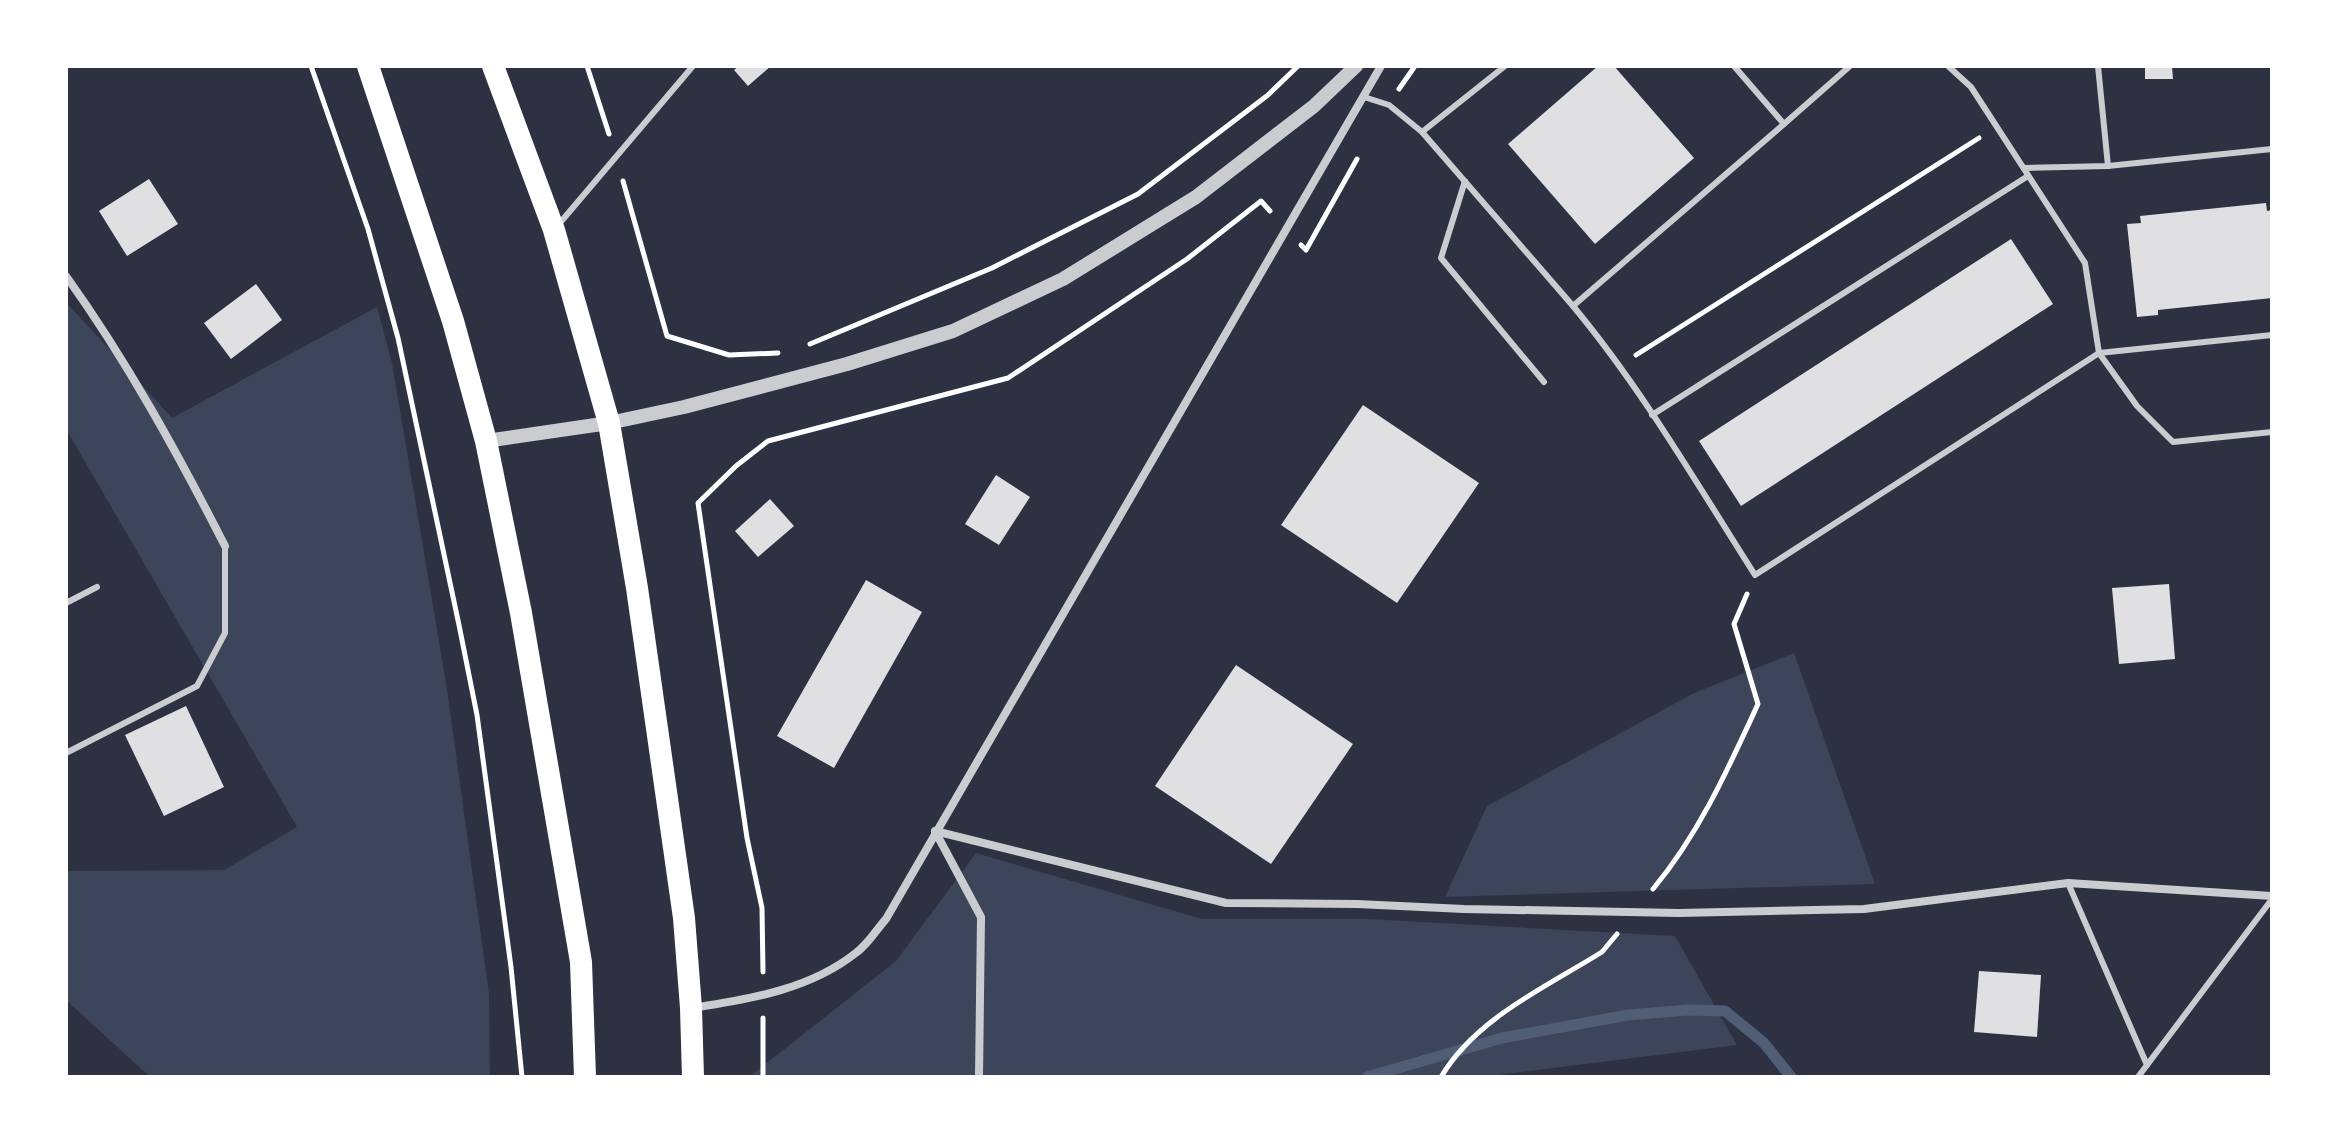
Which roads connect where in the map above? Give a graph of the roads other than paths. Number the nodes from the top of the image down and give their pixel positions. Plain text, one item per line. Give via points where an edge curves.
1 (368, 66) edge
2 (493, 66) edge
3 (693, 66) edge
4 (1356, 66) edge
5 (1381, 66) edge
6 (1505, 66) edge
7 (1734, 66) edge
8 (1850, 66) edge
9 (1948, 66) edge
10 (2098, 66) edge
11 (1364, 97) junction
12 (1784, 124) junction
13 (1422, 132) junction
14 (2272, 149) edge
15 (2108, 166) junction
16 (2024, 168) junction
17 (2028, 176) junction
18 (1465, 181) junction
19 (554, 230) junction
20 (66, 276) edge
21 (1573, 306) junction
22 (2272, 335) edge
23 (2099, 353) junction
24 (1544, 382) dead end
25 (1652, 415) junction
26 (609, 423) junction
27 (2272, 432) edge
28 (486, 441) junction
29 (225, 546) joint
30 (97, 587) dead end
31 (66, 603) edge
32 (66, 753) edge
33 (935, 831) junction
34 (2068, 883) junction
35 (2272, 898) edge
36 (691, 1008) junction
37 (2147, 1065) junction
38 (585, 1077) edge
39 (693, 1077) edge
40 (979, 1077) edge
41 (2138, 1077) edge

1 - 28 highway via 453,321
2 - 19 highway
3 - 19 lane
4 - 26 street via 1314,106 1196,197 1063,279 953,331
5 - 11 street
6 - 13 lane
7 - 12 lane
8 - 12 lane
9 - 16 lane via 1971,87
10 - 15 lane
11 - 13 lane via 1389,105
11 - 33 street
12 - 21 lane
13 - 18 lane
14 - 15 lane
15 - 16 lane
16 - 17 lane
17 - 23 lane via 2085,263
17 - 25 lane
18 - 21 lane
18 - 24 lane via 1441,258
19 - 26 highway
20 - 29 street via 182,463
21 - 25 lane
22 - 23 lane
23 - 25 lane via 1755,575
23 - 27 lane via 2137,406 2173,442
26 - 28 street
26 - 36 highway via 684,918
28 - 38 highway via 581,962
29 - 32 lane via 225,633 197,686
30 - 31 lane
33 - 34 street via 1226,903 1634,912 1864,909
33 - 36 street via 886,919 860,951 826,973 764,997
33 - 40 street via 981,917
34 - 35 street
34 - 37 lane
35 - 37 lane
36 - 39 highway
37 - 41 lane

